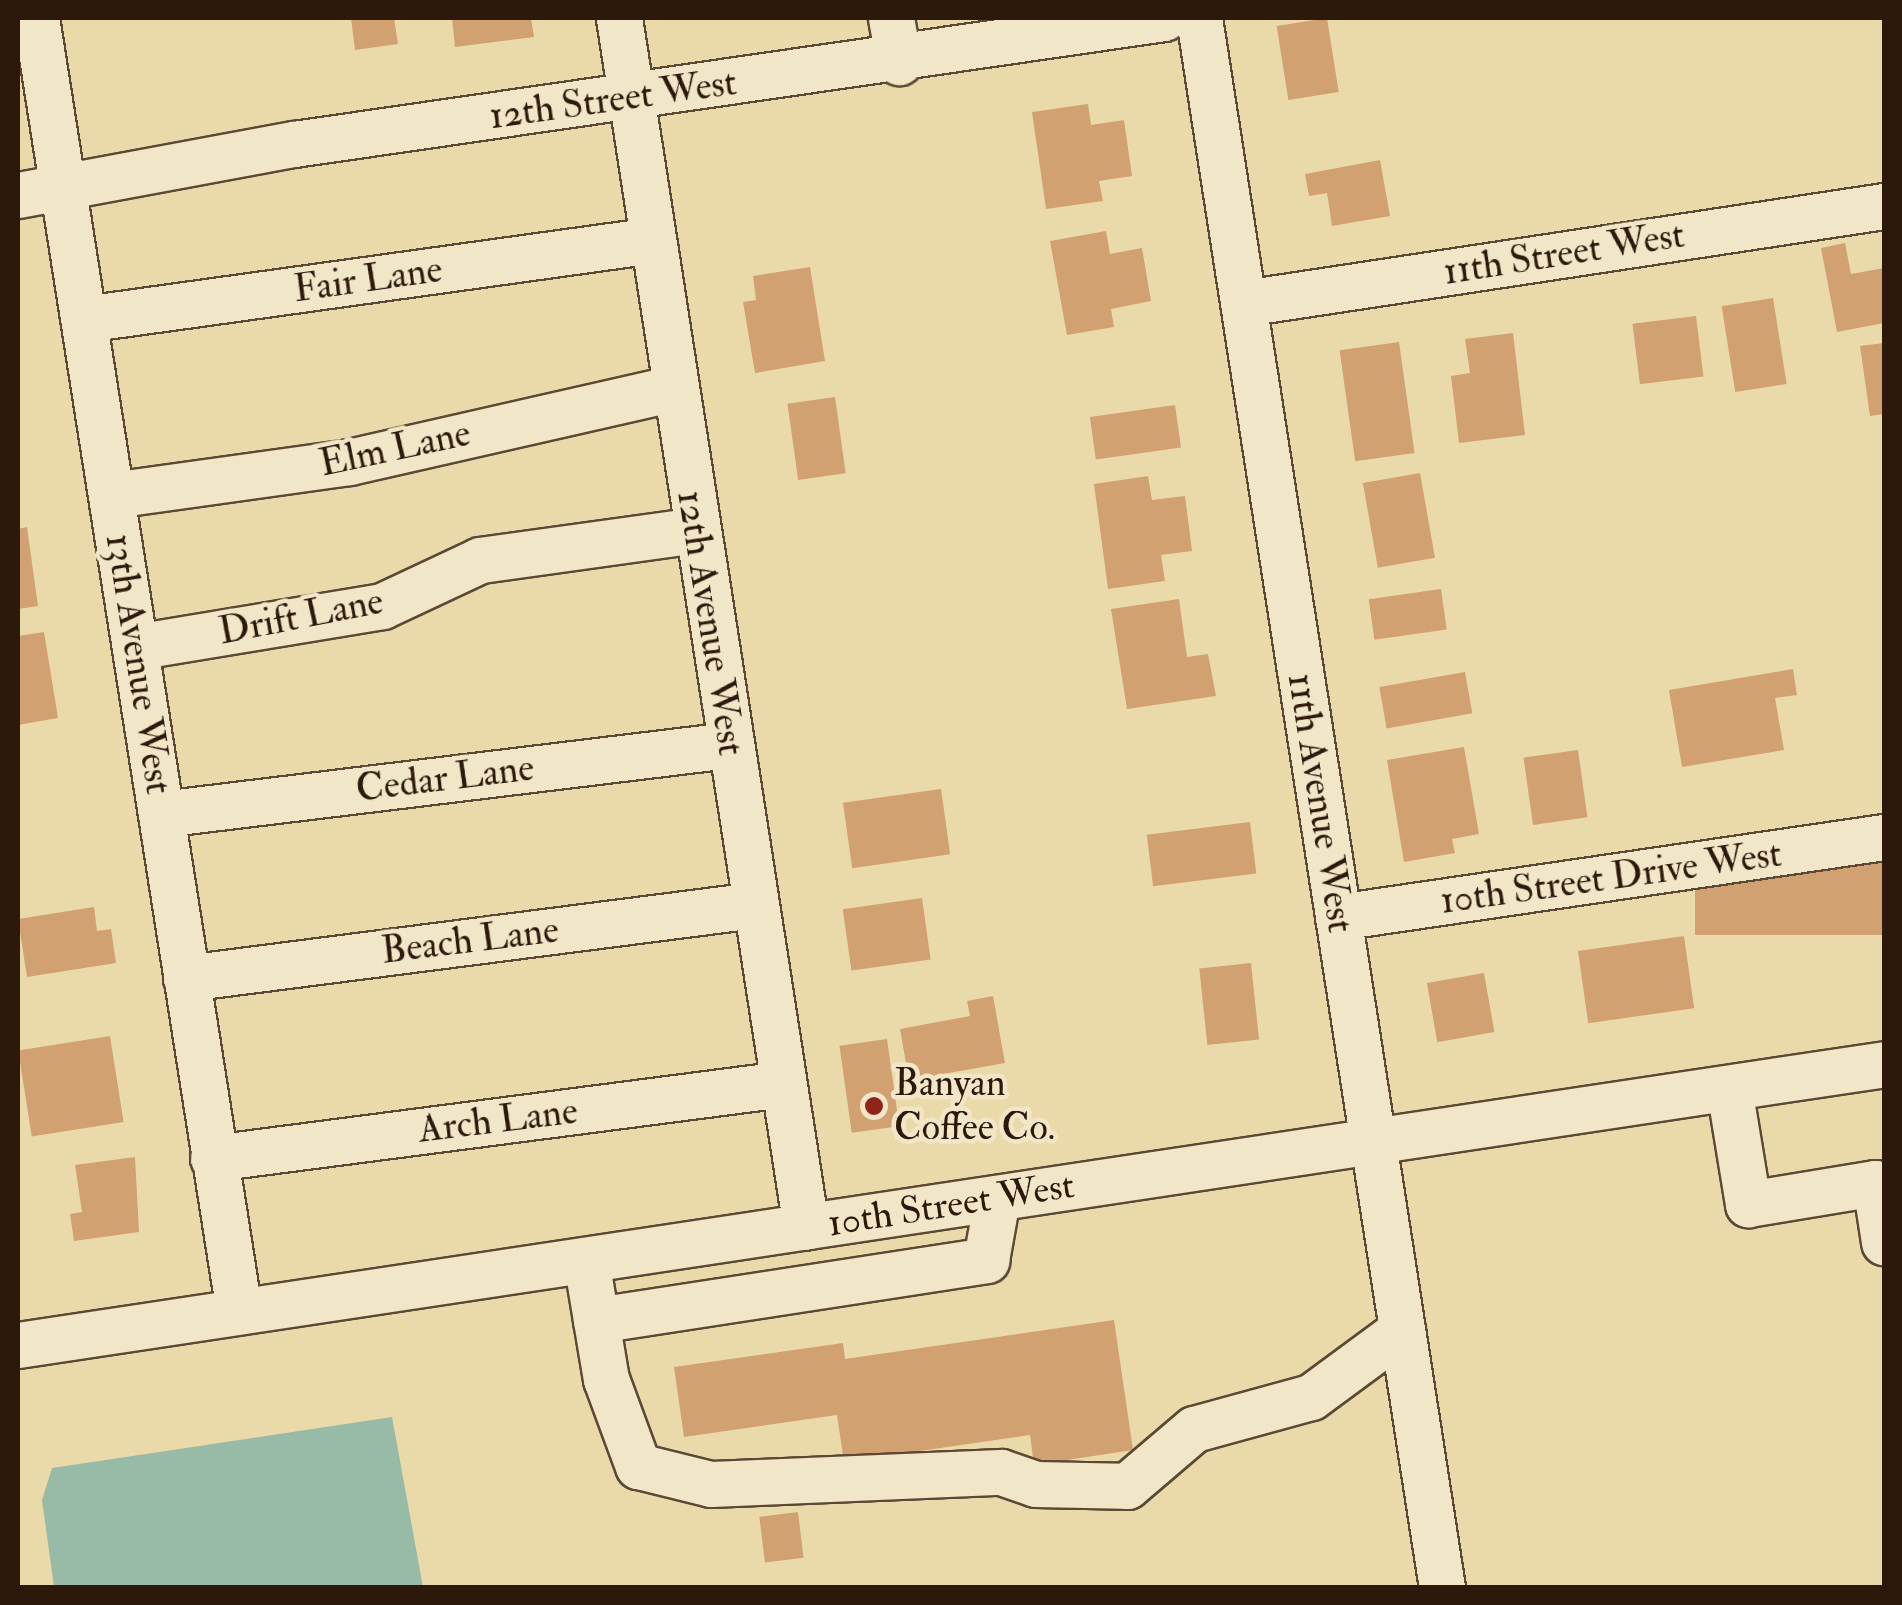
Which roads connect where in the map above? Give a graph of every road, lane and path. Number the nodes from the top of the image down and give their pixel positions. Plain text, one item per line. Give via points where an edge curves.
1 (36, 18) edge
2 (619, 18) edge
3 (891, 18) edge
4 (1164, 18) edge
5 (1200, 18) edge
6 (899, 62) junction
7 (632, 97) junction
8 (62, 187) junction
9 (18, 195) edge
10 (1884, 206) edge
11 (653, 240) junction
12 (1244, 303) junction
13 (84, 319) junction
14 (675, 388) junction
15 (112, 496) junction
16 (696, 530) junction
17 (134, 647) junction
18 (729, 744) junction
19 (161, 814) junction
20 (1884, 837) edge
21 (754, 905) junction
22 (1338, 916) junction
23 (186, 978) junction
24 (1884, 1064) edge
25 (783, 1084) junction
26 (1729, 1088) junction
27 (1373, 1142) junction
28 (213, 1158) junction
29 (997, 1198) junction
30 (806, 1227) junction
31 (1884, 1242) edge
32 (586, 1260) junction
33 (239, 1312) junction
34 (596, 1320) junction
35 (1402, 1330) junction
36 (18, 1345) edge
37 (1442, 1588) edge

1 - 8 street, 13th Avenue West
2 - 7 street, 12th Avenue West
3 - 6 street
4 - 6 street, 12th Street West
5 - 12 street, 11th Avenue West
6 - 7 street, 12th Street West
7 - 8 street, 12th Street West
7 - 11 street, 12th Avenue West
8 - 9 street, 12th Street West
8 - 13 street, 13th Avenue West
10 - 12 street, 11th Street West
11 - 13 street, Fair Lane
11 - 14 street, 12th Avenue West
12 - 22 street, 11th Avenue West
13 - 15 street, 13th Avenue West
14 - 15 street, Elm Lane via 348,462
14 - 16 street, 12th Avenue West
15 - 17 street, 13th Avenue West
16 - 17 street, Drift Lane via 480,560 382,606
16 - 18 street, 12th Avenue West
17 - 19 street, 13th Avenue West
18 - 19 street, Cedar Lane
18 - 21 street, 12th Avenue West
19 - 23 street, 13th Avenue West
20 - 22 street, 10th Street Drive West
21 - 23 street, Beach Lane
21 - 25 street, 12th Avenue West
22 - 27 street, 11th Avenue West
23 - 28 street, 13th Avenue West
24 - 26 street, 10th Street West
25 - 28 street, Arch Lane
25 - 30 street, 12th Avenue West
26 - 27 street, 10th Street West
26 - 31 street via 1748,1204 1875,1183
27 - 29 street, 10th Street West
27 - 35 street, 11th Avenue West
28 - 33 street, 13th Avenue West
29 - 30 street, 10th Street West
29 - 34 street via 986,1260
30 - 32 street, 10th Street West
32 - 33 street, 10th Street West
32 - 34 street
33 - 36 street, 10th Street West
34 - 35 street via 606,1379 638,1466 711,1484 1001,1472 1035,1484 1127,1486 1194,1428 1312,1397
35 - 37 street, 11th Avenue West

